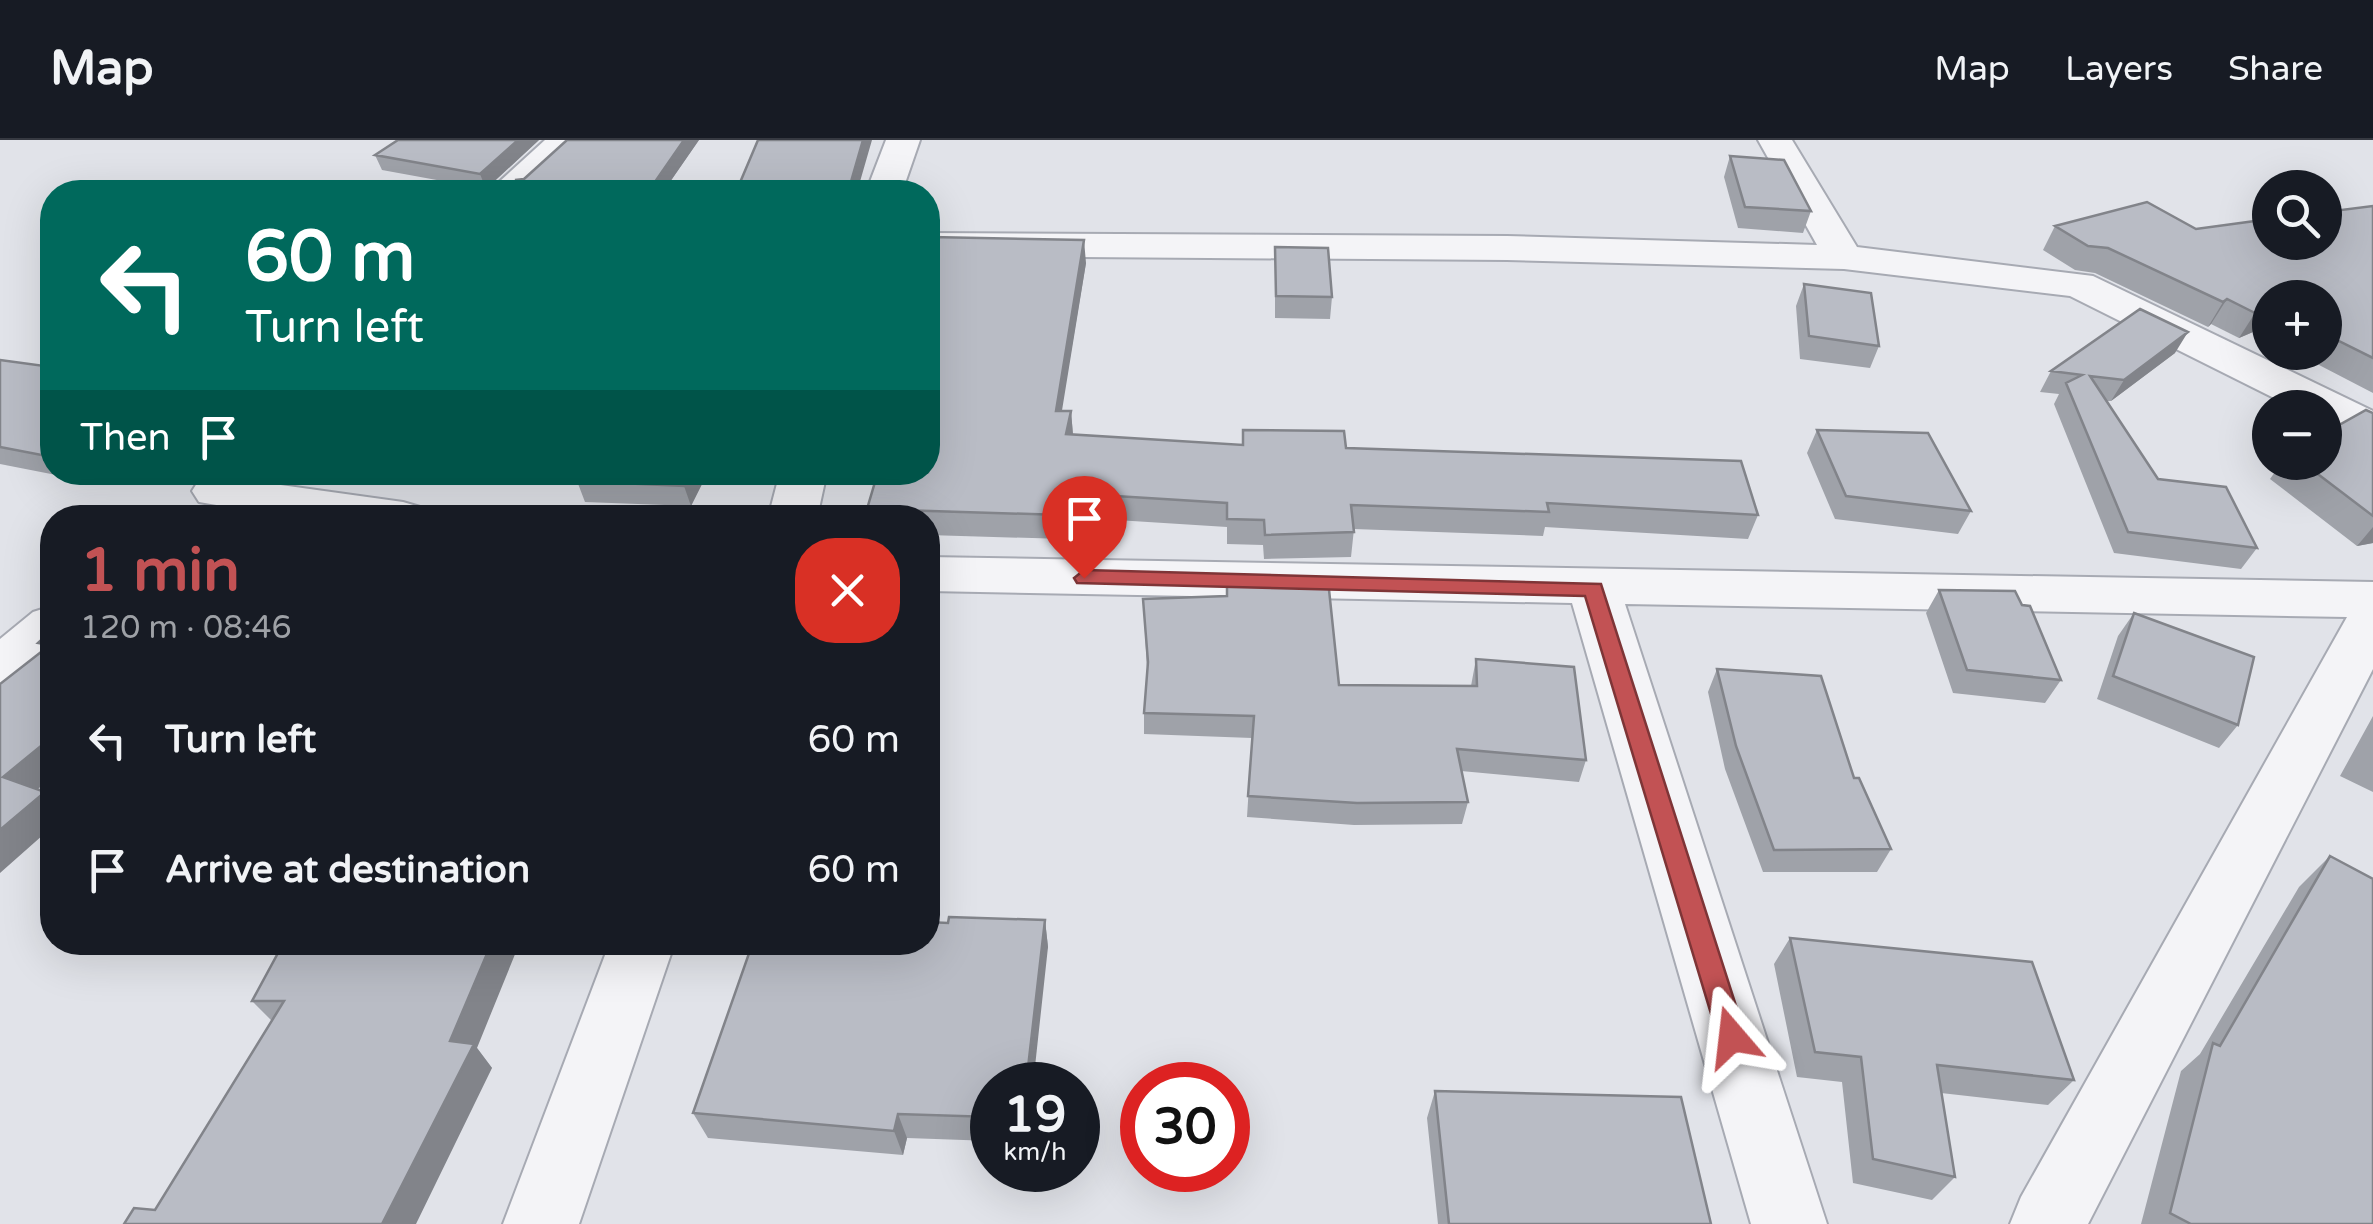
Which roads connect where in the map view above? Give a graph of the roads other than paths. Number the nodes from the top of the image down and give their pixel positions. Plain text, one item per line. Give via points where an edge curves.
1 (566, 140) edge
2 (903, 140) edge
3 (1774, 140) edge
4 (520, 180) edge
5 (888, 180) edge
6 (940, 245) edge
7 (1844, 256) junction
8 (2373, 428) edge
9 (210, 494) edge
10 (298, 505) edge
11 (940, 574) edge
12 (1594, 589) junction
13 (2373, 600) edge
14 (2373, 618) edge
15 (40, 635) edge
16 (0, 668) edge
17 (638, 955) edge
18 (541, 1224) edge
19 (573, 1224) edge
20 (1789, 1224) edge
21 (2048, 1224) edge

1 - 4 street
2 - 5 street
3 - 7 street
6 - 7 street
7 - 8 street via 2079,285
9 - 10 street
11 - 12 street
12 - 13 street
12 - 20 street
14 - 21 street
15 - 16 street
17 - 18 street
18 - 19 street

